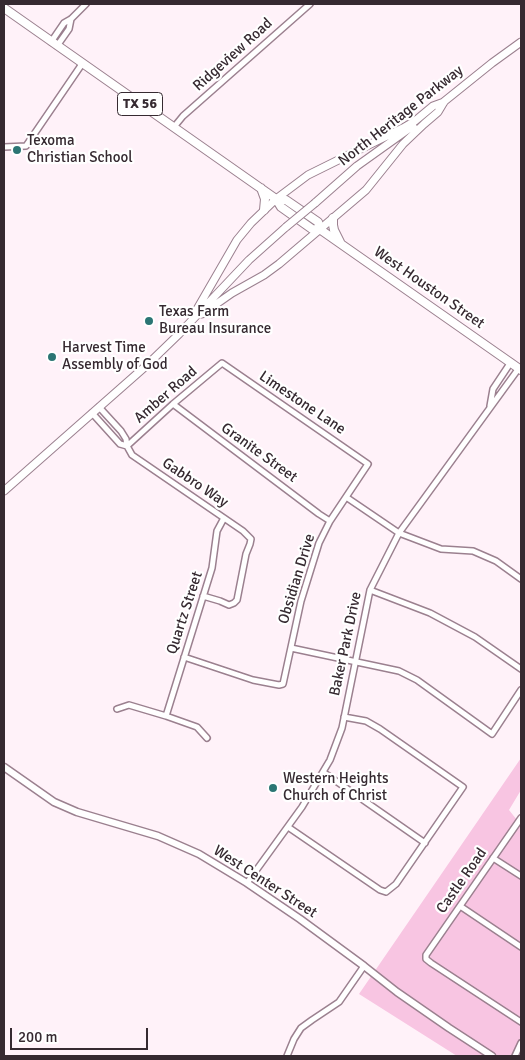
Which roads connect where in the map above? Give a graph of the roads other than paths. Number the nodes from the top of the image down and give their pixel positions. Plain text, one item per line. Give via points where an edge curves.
1 (86, 4) edge
2 (310, 4) edge
3 (4, 8) edge
4 (521, 42) edge
5 (54, 44) junction
6 (82, 64) junction
7 (444, 102) junction
8 (174, 127) junction
9 (4, 147) edge
10 (261, 188) junction
11 (276, 199) junction
12 (264, 210) junction
13 (334, 218) junction
14 (321, 230) junction
15 (341, 244) junction
16 (179, 334) junction
17 (511, 362) junction
18 (222, 363) joint
19 (520, 369) edge
20 (173, 404) junction
21 (99, 407) junction
22 (490, 407) junction
23 (92, 413) junction
24 (127, 446) junction
25 (368, 464) joint
26 (4, 491) edge
27 (346, 497) junction
28 (224, 518) junction
29 (330, 520) junction
30 (399, 533) junction
31 (521, 579) edge
32 (370, 590) junction
33 (203, 596) junction
34 (291, 648) junction
35 (184, 658) junction
36 (355, 661) junction
37 (521, 669) edge
38 (521, 690) edge
39 (117, 709) dead end
40 (166, 716) junction
41 (344, 717) junction
42 (207, 738) dead end
43 (4, 767) edge
44 (323, 772) junction
45 (521, 818) edge
46 (288, 827) junction
47 (425, 842) junction
48 (493, 858) junction
49 (521, 876) edge
50 (247, 883) junction
51 (460, 906) junction
52 (521, 948) edge
53 (364, 966) junction
54 (521, 1022) edge
55 (521, 1043) edge
56 (287, 1056) edge
57 (492, 1056) edge
58 (515, 1056) edge

1 - 5 street
2 - 8 street, Ridgeview Road
3 - 5 main road, West Houston Street / TX 56
4 - 7 main road, North Heritage Parkway
5 - 6 main road, West Houston Street / TX 56
6 - 8 main road, West Houston Street / TX 56
6 - 9 street via 26,146
7 - 11 main road via 433,106 403,128 308,175
7 - 13 main road via 438,112 403,144 366,190
7 - 16 main road, North Heritage Parkway, bridge via 357,166 248,260
8 - 10 main road, West Houston Street / TX 56
10 - 11 main road, West Houston Street / TX 56
10 - 12 main road
11 - 12 main road
11 - 14 main road, West Houston Street / TX 56 via 281,207 312,229
12 - 16 main road via 237,240 200,306
13 - 14 main road
13 - 15 main road via 334,230
14 - 15 main road, West Houston Street / TX 56
14 - 16 main road via 279,264 203,313
15 - 17 main road, West Houston Street / TX 56
16 - 21 main road
17 - 19 main road, West Houston Street / TX 56
17 - 22 street via 493,388
18 - 20 street, Amber Road
18 - 25 street, Limestone Lane
19 - 22 street, Baker Park Drive
20 - 24 street, Amber Road
20 - 29 street, Granite Street
21 - 23 main road
21 - 24 street, Gabbro Way via 126,439
22 - 30 street, Baker Park Drive
23 - 24 street, Gabbro Way via 120,444
23 - 26 main road
24 - 28 street, Gabbro Way via 132,455
25 - 27 street, Obsidian Drive
27 - 29 street, Obsidian Drive
27 - 30 street
28 - 33 street, Quartz Street via 217,531 212,568
28 - 33 street, Gabbro Way via 251,539 237,600 228,605
29 - 34 street, Obsidian Drive via 312,563
30 - 31 street via 440,548 473,551 496,561
30 - 32 street, Baker Park Drive
32 - 36 street, Baker Park Drive
32 - 37 street via 430,613 475,637
33 - 35 street, Quartz Street
34 - 35 street, Obsidian Drive via 283,684 279,685
34 - 36 street
35 - 40 street, Quartz Street
36 - 38 street via 399,670 492,734
36 - 41 street, Baker Park Drive
39 - 40 street via 130,705
40 - 42 street via 197,727
41 - 44 street, Baker Park Drive
41 - 47 street via 372,724 463,787
43 - 50 street, West Center Street via 54,802 158,836 199,854
44 - 46 street, Baker Park Drive
44 - 47 street
45 - 48 street, Castle Road
46 - 47 street via 386,892 396,884
46 - 50 street, Baker Park Drive
48 - 49 street
48 - 51 street, Castle Road
50 - 53 street, West Center Street
51 - 52 street
51 - 54 street, Castle Road via 428,951 426,959
53 - 56 street via 339,1002 301,1028
53 - 57 street, West Center Street
55 - 58 street

